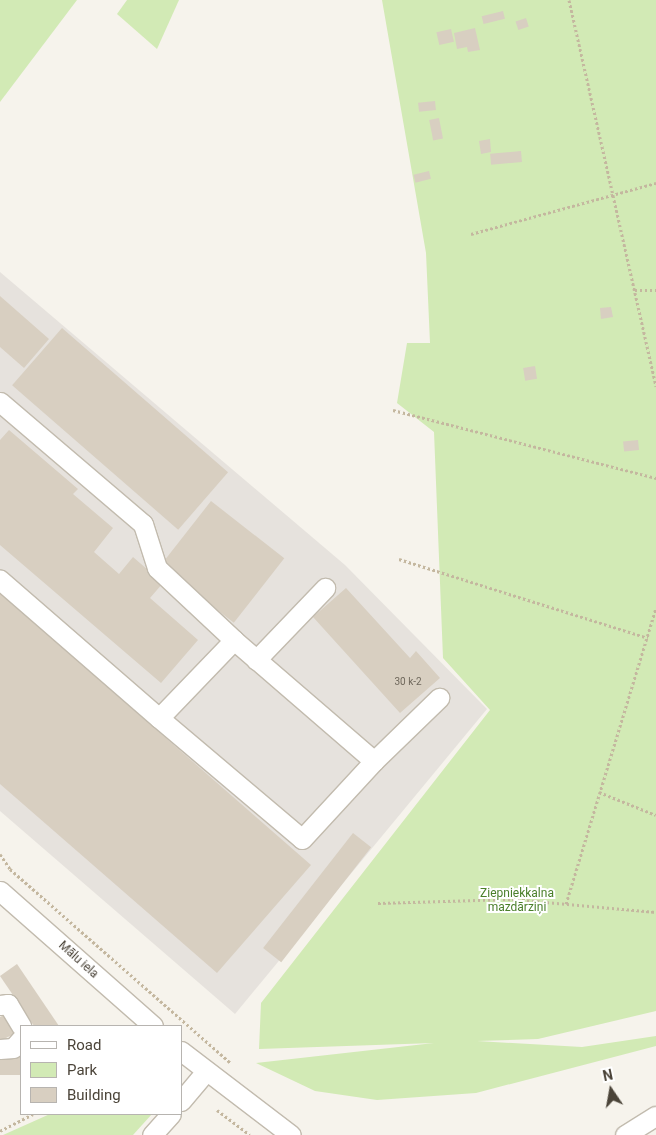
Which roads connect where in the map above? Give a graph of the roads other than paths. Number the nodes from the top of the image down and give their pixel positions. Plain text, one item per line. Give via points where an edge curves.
1 (0, 402) edge
2 (0, 580) edge
3 (325, 588) dead end
4 (234, 640) junction
5 (256, 660) junction
6 (439, 698) dead end
7 (159, 718) junction
8 (374, 761) junction
9 (1, 891) edge
10 (0, 1005) edge
11 (20, 1025) edge
12 (152, 1025) edge
13 (20, 1040) edge
14 (0, 1049) edge
15 (182, 1052) edge
16 (205, 1072) junction
17 (182, 1100) edge
18 (170, 1115) edge
19 (656, 1116) edge
20 (152, 1135) edge
21 (291, 1135) edge
22 (625, 1135) edge

1 - 4 street via 143,524 156,568
2 - 7 street
3 - 5 street
4 - 5 street
4 - 7 street
5 - 8 street
6 - 8 street
7 - 8 street via 302,839
9 - 12 street, Mālu iela
10 - 11 street via 8,1004
13 - 14 street via 13,1048
15 - 16 street
16 - 17 street
16 - 21 street
18 - 20 street
19 - 22 street

